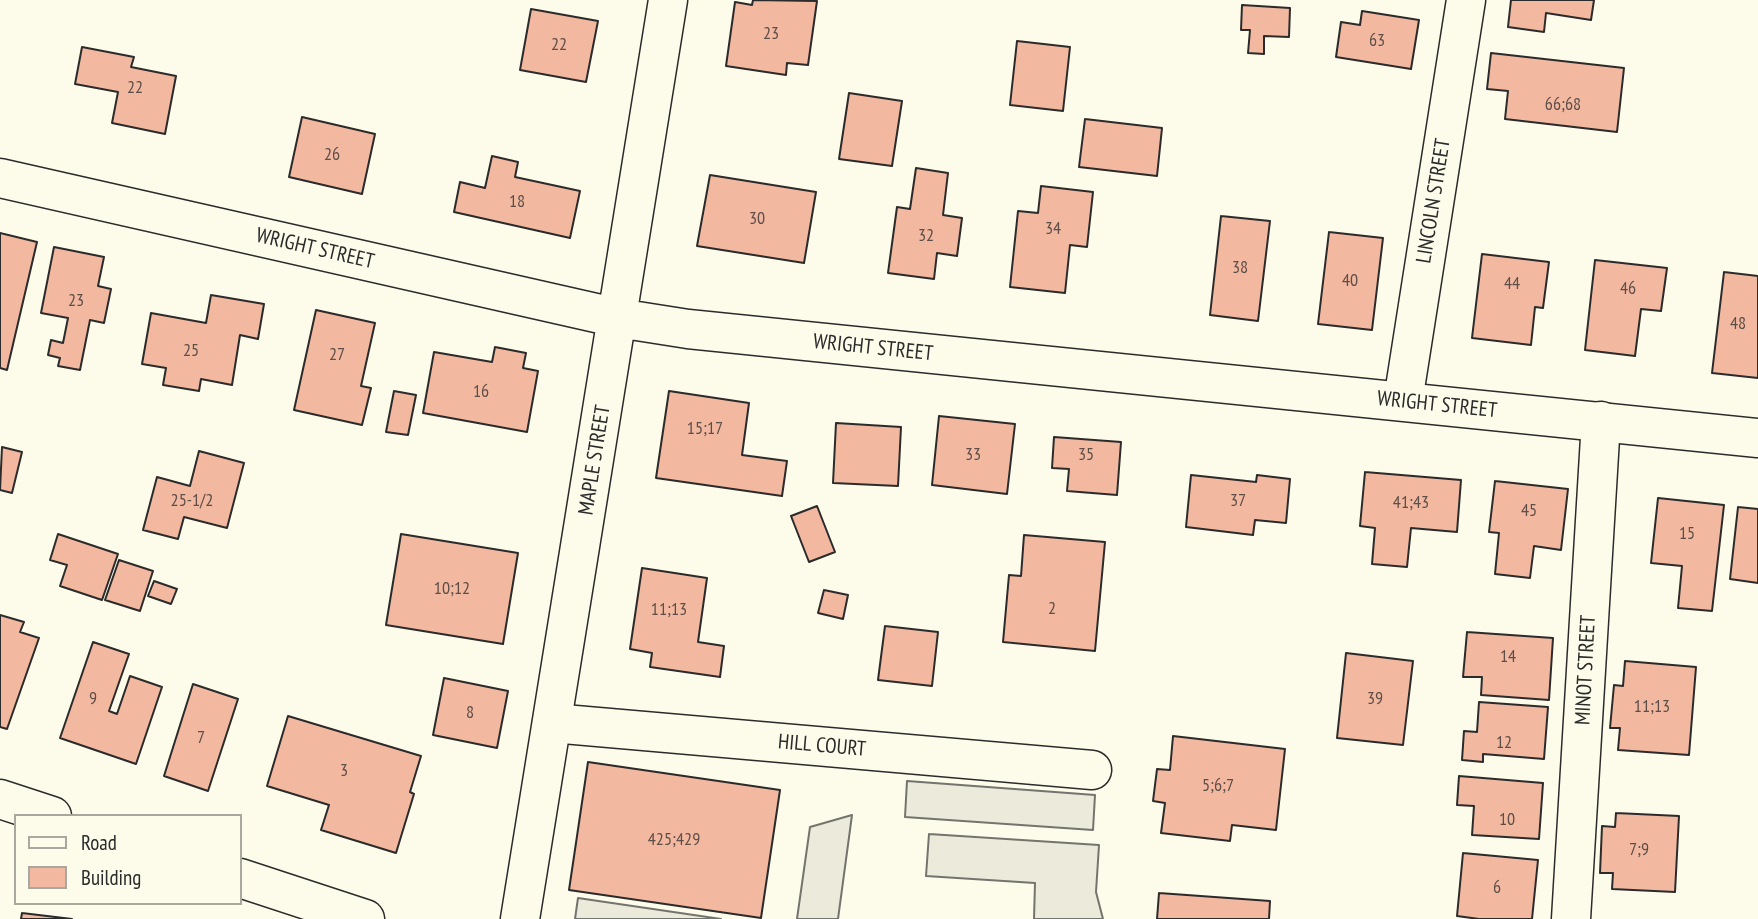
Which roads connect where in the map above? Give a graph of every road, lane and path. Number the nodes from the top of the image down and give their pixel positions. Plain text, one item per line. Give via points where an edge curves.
1 (668, 0) edge
2 (1466, 0) edge
3 (0, 178) edge
4 (618, 318) junction
5 (1403, 401) junction
6 (1601, 421) junction
7 (1758, 438) edge
8 (552, 723) junction
9 (1092, 769) dead end
10 (0, 799) edge
11 (45, 814) edge
12 (242, 879) edge
13 (365, 919) edge
14 (520, 919) edge
15 (1572, 919) edge

1 - 4 street, MAPLE STREET
2 - 5 street, LINCOLN STREET
3 - 4 street, WRIGHT STREET
4 - 5 street, WRIGHT STREET via 688,329
4 - 8 street, MAPLE STREET
5 - 6 street, WRIGHT STREET
6 - 7 street, WRIGHT STREET
6 - 15 street, MINOT STREET
8 - 9 street, HILL COURT
8 - 14 street, MAPLE STREET
10 - 11 street
12 - 13 street

